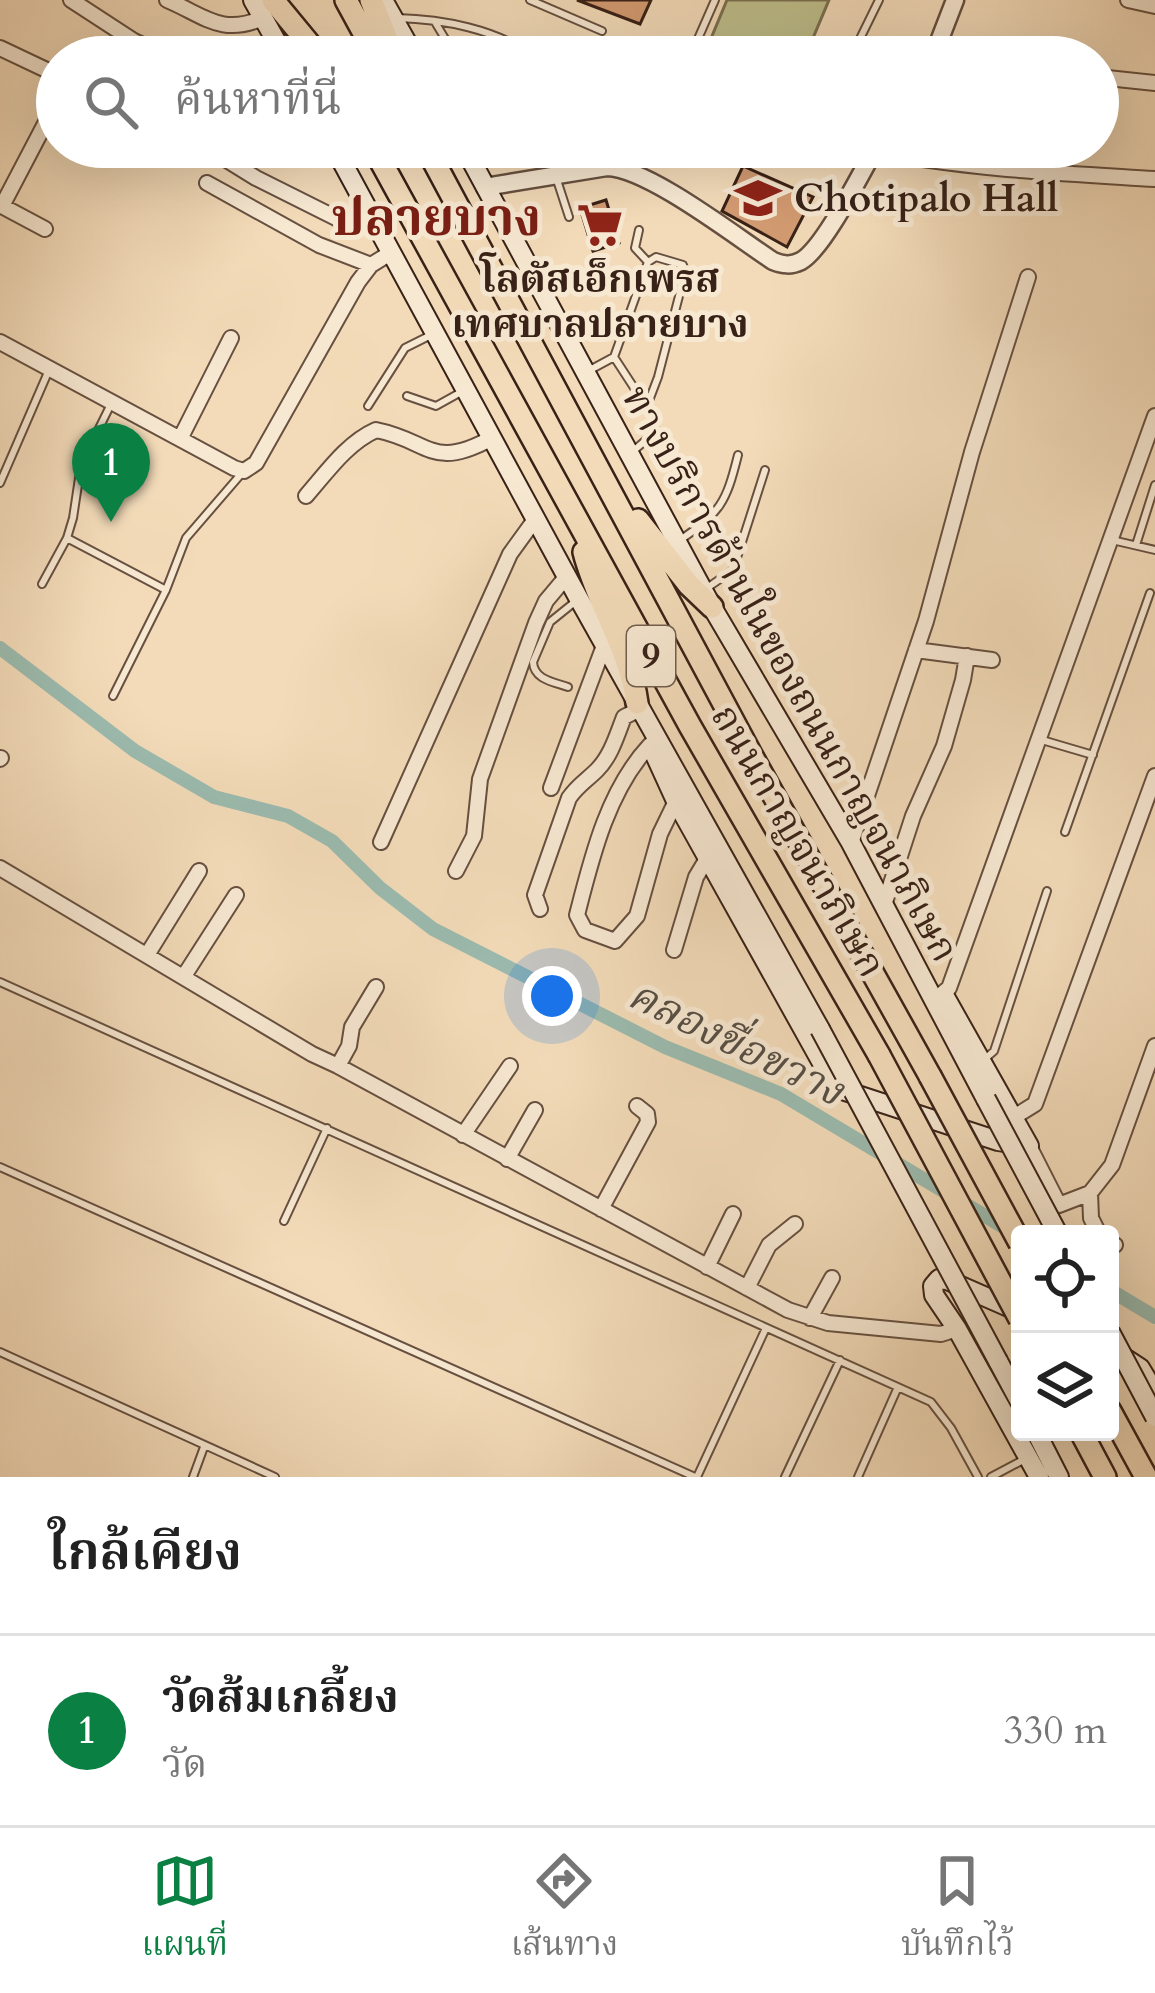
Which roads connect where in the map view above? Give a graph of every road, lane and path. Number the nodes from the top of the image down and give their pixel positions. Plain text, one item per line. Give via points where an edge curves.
1 (71, 0) edge
2 (167, 0) edge
3 (294, 0) edge
4 (346, 0) edge
5 (371, 0) edge
6 (383, 0) edge
7 (530, 0) edge
8 (716, 0) edge
9 (879, 0) edge
10 (955, 0) edge
11 (1128, 0) edge
12 (264, 6) edge
13 (1155, 6) edge
14 (394, 18) junction
15 (433, 19) junction
16 (602, 31) dead end
17 (128, 36) edge
18 (276, 36) edge
19 (298, 36) edge
20 (312, 36) edge
21 (366, 36) edge
22 (386, 36) edge
23 (404, 36) edge
24 (443, 36) edge
25 (487, 36) edge
26 (700, 36) edge
27 (861, 36) edge
28 (944, 36) edge
29 (0, 48) edge
30 (36, 65) edge
31 (1119, 79) edge
32 (1155, 83) edge
33 (36, 140) edge
34 (240, 168) edge
35 (346, 168) edge
36 (384, 168) edge
37 (439, 168) edge
38 (475, 168) edge
39 (601, 168) edge
40 (612, 168) edge
41 (637, 168) edge
42 (864, 168) edge
43 (983, 168) edge
44 (635, 173) junction
45 (555, 176) junction
46 (1155, 179) edge
47 (207, 183) dead end
48 (485, 187) junction
49 (1, 205) edge
50 (368, 208) junction
51 (569, 217) dead end
52 (46, 229) dead end
53 (639, 230) dead end
54 (392, 251) junction
55 (648, 262) junction
56 (371, 266) junction
57 (1028, 277) dead end
58 (435, 333) junction
59 (231, 338) dead end
60 (0, 342) edge
61 (614, 357) junction
62 (49, 370) junction
63 (585, 372) junction
64 (466, 389) junction
65 (407, 396) dead end
66 (111, 404) junction
67 (368, 406) dead end
68 (647, 406) junction
69 (1155, 416) edge
70 (492, 438) junction
71 (180, 439) junction
72 (1149, 449) edge
73 (629, 455) junction
74 (738, 455) dead end
75 (765, 470) dead end
76 (244, 471) junction
77 (600, 472) junction
78 (0, 483) edge
79 (1155, 485) edge
80 (306, 496) dead end
81 (536, 518) junction
82 (576, 520) junction
83 (67, 538) junction
84 (1111, 540) junction
85 (677, 542) junction
86 (1136, 545) junction
87 (1155, 550) edge
88 (567, 576) junction
89 (42, 584) dead end
90 (166, 590) junction
91 (1150, 593) dead end
92 (708, 598) junction
93 (579, 599) junction
94 (604, 644) junction
95 (916, 650) junction
96 (967, 656) junction
97 (992, 660) dead end
98 (568, 687) dead end
99 (112, 696) dead end
100 (642, 712) junction
101 (1039, 739) junction
102 (650, 745) junction
103 (1093, 755) junction
104 (1155, 776) edge
105 (551, 788) dead end
106 (676, 801) junction
107 (1065, 832) dead end
108 (381, 842) dead end
109 (850, 843) junction
110 (708, 857) junction
111 (0, 868) edge
112 (199, 871) dead end
113 (456, 871) dead end
114 (866, 872) junction
115 (1047, 891) dead end
116 (236, 895) dead end
117 (886, 899) junction
118 (540, 909) dead end
119 (674, 950) dead end
120 (147, 955) junction
121 (184, 976) junction
122 (0, 982) edge
123 (376, 986) dead end
124 (943, 992) junction
125 (1155, 1046) edge
126 (983, 1060) junction
127 (338, 1066) junction
128 (510, 1066) dead end
129 (637, 1106) dead end
130 (535, 1110) dead end
131 (1014, 1117) junction
132 (327, 1127) junction
133 (463, 1135) junction
134 (1029, 1146) junction
135 (507, 1159) junction
136 (0, 1167) edge
137 (1090, 1193) junction
138 (601, 1208) junction
139 (733, 1214) dead end
140 (284, 1222) dead end
141 (795, 1224) dead end
142 (1053, 1225) edge
143 (1095, 1225) edge
144 (1011, 1226) edge
145 (707, 1267) junction
146 (832, 1278) dead end
147 (747, 1288) junction
148 (1011, 1298) edge
149 (1011, 1311) edge
150 (810, 1318) junction
151 (767, 1327) junction
152 (957, 1329) junction
153 (1111, 1333) edge
154 (0, 1352) edge
155 (1119, 1354) edge
156 (840, 1360) junction
157 (1011, 1385) edge
158 (898, 1387) junction
159 (1155, 1393) edge
160 (1155, 1417) edge
161 (1119, 1427) edge
162 (1041, 1441) edge
163 (1086, 1441) edge
164 (205, 1445) junction
165 (1034, 1471) edge
166 (194, 1477) edge
167 (275, 1477) edge
168 (696, 1477) edge
169 (785, 1477) edge
170 (858, 1477) edge
171 (978, 1477) edge
172 (991, 1477) edge
173 (1060, 1477) edge
174 (1105, 1477) edge
175 (1146, 1477) edge

1 - 17 street
2 - 12 street via 226,26 245,26
3 - 20 highway
4 - 21 highway
5 - 22 highway
6 - 14 main road
7 - 16 lane
8 - 26 lane
9 - 27 lane
10 - 28 street
11 - 13 street
12 - 18 main road
12 - 19 highway
14 - 15 lane
14 - 23 main road
15 - 24 lane
15 - 25 lane
29 - 30 street
31 - 32 street
33 - 49 street
34 - 50 street via 340,220
35 - 50 main road
36 - 82 highway, ถนนกาญจนาภิเษก / 9
37 - 77 highway, ถนนกาญจนาภิเษก / 9
38 - 48 main road, ทางบริการด้านในของถนนกาญจนาภิเษก
39 - 45 street
40 - 44 street
41 - 44 lane
42 - 44 street via 808,255 788,265
43 - 46 street
45 - 48 street
45 - 51 lane
47 - 56 street
48 - 63 main road, ทางบริการด้านในของถนนกาญจนาภิเษก
49 - 52 street
50 - 54 main road
53 - 55 lane via 634,248
54 - 56 street
54 - 58 main road
55 - 61 lane
55 - 68 lane via 680,263 685,273
56 - 76 street via 256,464
57 - 95 street
58 - 64 main road
58 - 67 lane via 405,348
59 - 71 street
60 - 62 street
61 - 63 lane
61 - 68 lane
62 - 66 street
62 - 78 lane
63 - 73 main road, ทางบริการด้านในของถนนกาญจนาภิเษก
64 - 65 lane via 436,406
64 - 70 main road
66 - 71 street
66 - 83 lane via 81,465
68 - 73 lane via 654,434
69 - 72 street
70 - 80 street via 465,452 438,453 376,430
70 - 81 main road
71 - 76 street
72 - 84 street
73 - 85 main road, ทางบริการด้านในของถนนกาญจนาภิเษก
74 - 85 lane via 713,517
75 - 92 lane via 733,570
76 - 90 lane via 186,538
77 - 92 highway
77 - 144 highway, ถนนกาญจนาภิเษก / 9, bridge
79 - 86 lane
81 - 88 main road
81 - 108 street via 510,554
82 - 100 highway
82 - 148 highway, ถนนกาญจนาภิเษก / 9, bridge
83 - 89 lane
83 - 90 lane
84 - 86 lane
84 - 101 street
85 - 92 main road, ทางบริการด้านในของถนนกาญจนาภิเษก
86 - 87 lane
88 - 93 main road
88 - 113 street via 536,622 480,779 474,836
90 - 99 lane
91 - 103 lane
92 - 109 main road, ทางบริการด้านในของถนนกาญจนาภิเษก
93 - 94 main road
93 - 98 lane via 550,622 533,662 538,676
94 - 100 main road
94 - 105 street
95 - 96 street
95 - 109 street
96 - 97 street
96 - 117 street via 944,746
100 - 102 main road
100 - 118 street via 624,717 600,769 569,798 535,895
100 - 157 main road, bridge
101 - 103 lane
101 - 124 street
102 - 106 main road
102 - 106 street via 607,817 577,915 585,930 615,941 637,916
103 - 107 lane
104 - 131 street via 1035,1104
106 - 110 main road
109 - 114 main road, ทางบริการด้านในของถนนกาญจนาภิเษก
110 - 119 street
110 - 134 main road via 836,1088
111 - 120 street
112 - 120 street
114 - 117 main road
114 - 142 main road, ทางบริการด้านในของถนนกาญจนาภิเษก, bridge
115 - 126 lane via 994,1051
116 - 121 street
117 - 124 main road
120 - 121 street
121 - 127 street
122 - 132 lane
123 - 127 street
124 - 126 main road
125 - 137 street via 1112,1165
126 - 131 main road
127 - 133 street
128 - 133 street
129 - 138 street via 648,1122
130 - 135 street
131 - 134 main road
132 - 140 lane
132 - 151 lane
133 - 135 street
134 - 137 street via 1059,1205
135 - 138 street
136 - 168 lane
137 - 143 street
138 - 145 street
139 - 145 street
141 - 147 street via 769,1245
145 - 147 street
146 - 150 street
147 - 150 street
149 - 152 main road via 939,1279 932,1289
150 - 152 street via 941,1334
151 - 156 lane
151 - 168 lane
152 - 165 main road
153 - 160 main road, bridge
154 - 164 lane
155 - 159 main road
156 - 158 lane
156 - 169 lane
158 - 170 lane
158 - 171 lane via 942,1413
161 - 175 highway
162 - 173 main road
163 - 174 highway
164 - 166 lane
164 - 167 lane
165 - 172 lane

